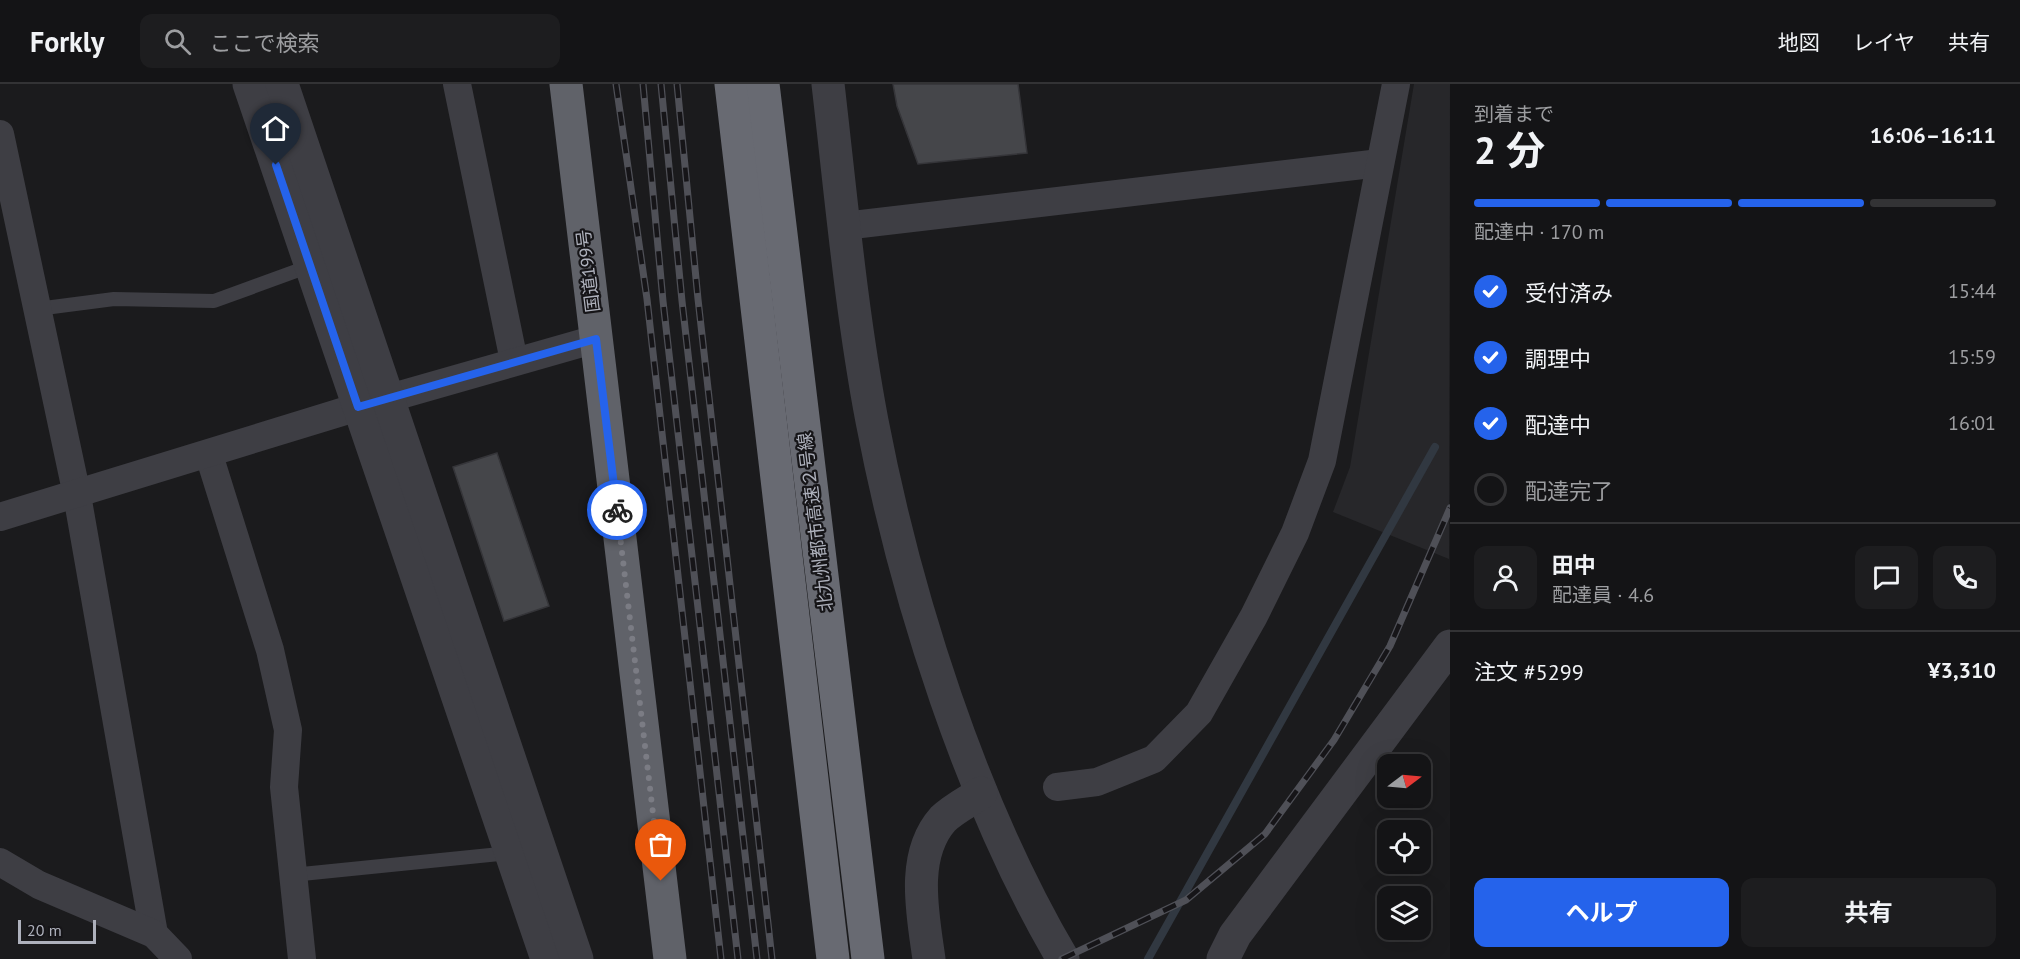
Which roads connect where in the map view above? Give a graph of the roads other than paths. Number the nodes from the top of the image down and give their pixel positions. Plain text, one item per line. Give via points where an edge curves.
1 (249, 84) edge
2 (282, 84) edge
3 (457, 84) edge
4 (566, 84) edge
5 (731, 84) edge
6 (763, 84) edge
7 (828, 84) edge
8 (1396, 84) edge
9 (0, 134) edge
10 (1380, 163) junction
11 (844, 226) junction
12 (310, 266) junction
13 (37, 309) junction
14 (596, 339) junction
15 (514, 361) junction
16 (389, 398) junction
17 (358, 407) junction
18 (209, 455) junction
19 (77, 495) junction
20 (0, 518) edge
21 (1450, 646) edge
22 (1057, 787) dead end
23 (981, 793) junction
24 (511, 853) junction
25 (0, 862) edge
26 (292, 875) junction
27 (154, 934) junction
28 (669, 943) edge
29 (867, 954) edge
30 (833, 956) edge
31 (178, 959) edge
32 (302, 959) edge
33 (547, 959) edge
34 (577, 959) edge
35 (929, 959) edge
36 (1063, 959) edge
37 (1223, 959) edge

1 - 12 street
2 - 16 street
3 - 15 street
4 - 14 highway, 国道199号
5 - 30 highway, 北九州都市高速２号線
6 - 29 highway, 北九州都市高速２号線
7 - 11 street
8 - 10 street
9 - 13 street
10 - 11 street
10 - 22 street via 1322,461 1295,533 1254,616 1199,713 1154,759 1097,782
11 - 23 street via 872,420 904,561
12 - 13 lane via 214,301 114,299
12 - 17 street
13 - 19 street
14 - 15 street
14 - 28 highway, 国道199号
15 - 16 street
16 - 17 street
16 - 34 street
17 - 18 street
17 - 24 street
18 - 19 street
18 - 26 street via 270,650 288,730 284,787
19 - 20 street
19 - 27 street
21 - 37 street via 1235,935
23 - 35 street via 943,819 927,844 922,879
23 - 36 street
24 - 26 lane
24 - 33 street
25 - 27 street via 39,885
26 - 32 street
27 - 31 street

